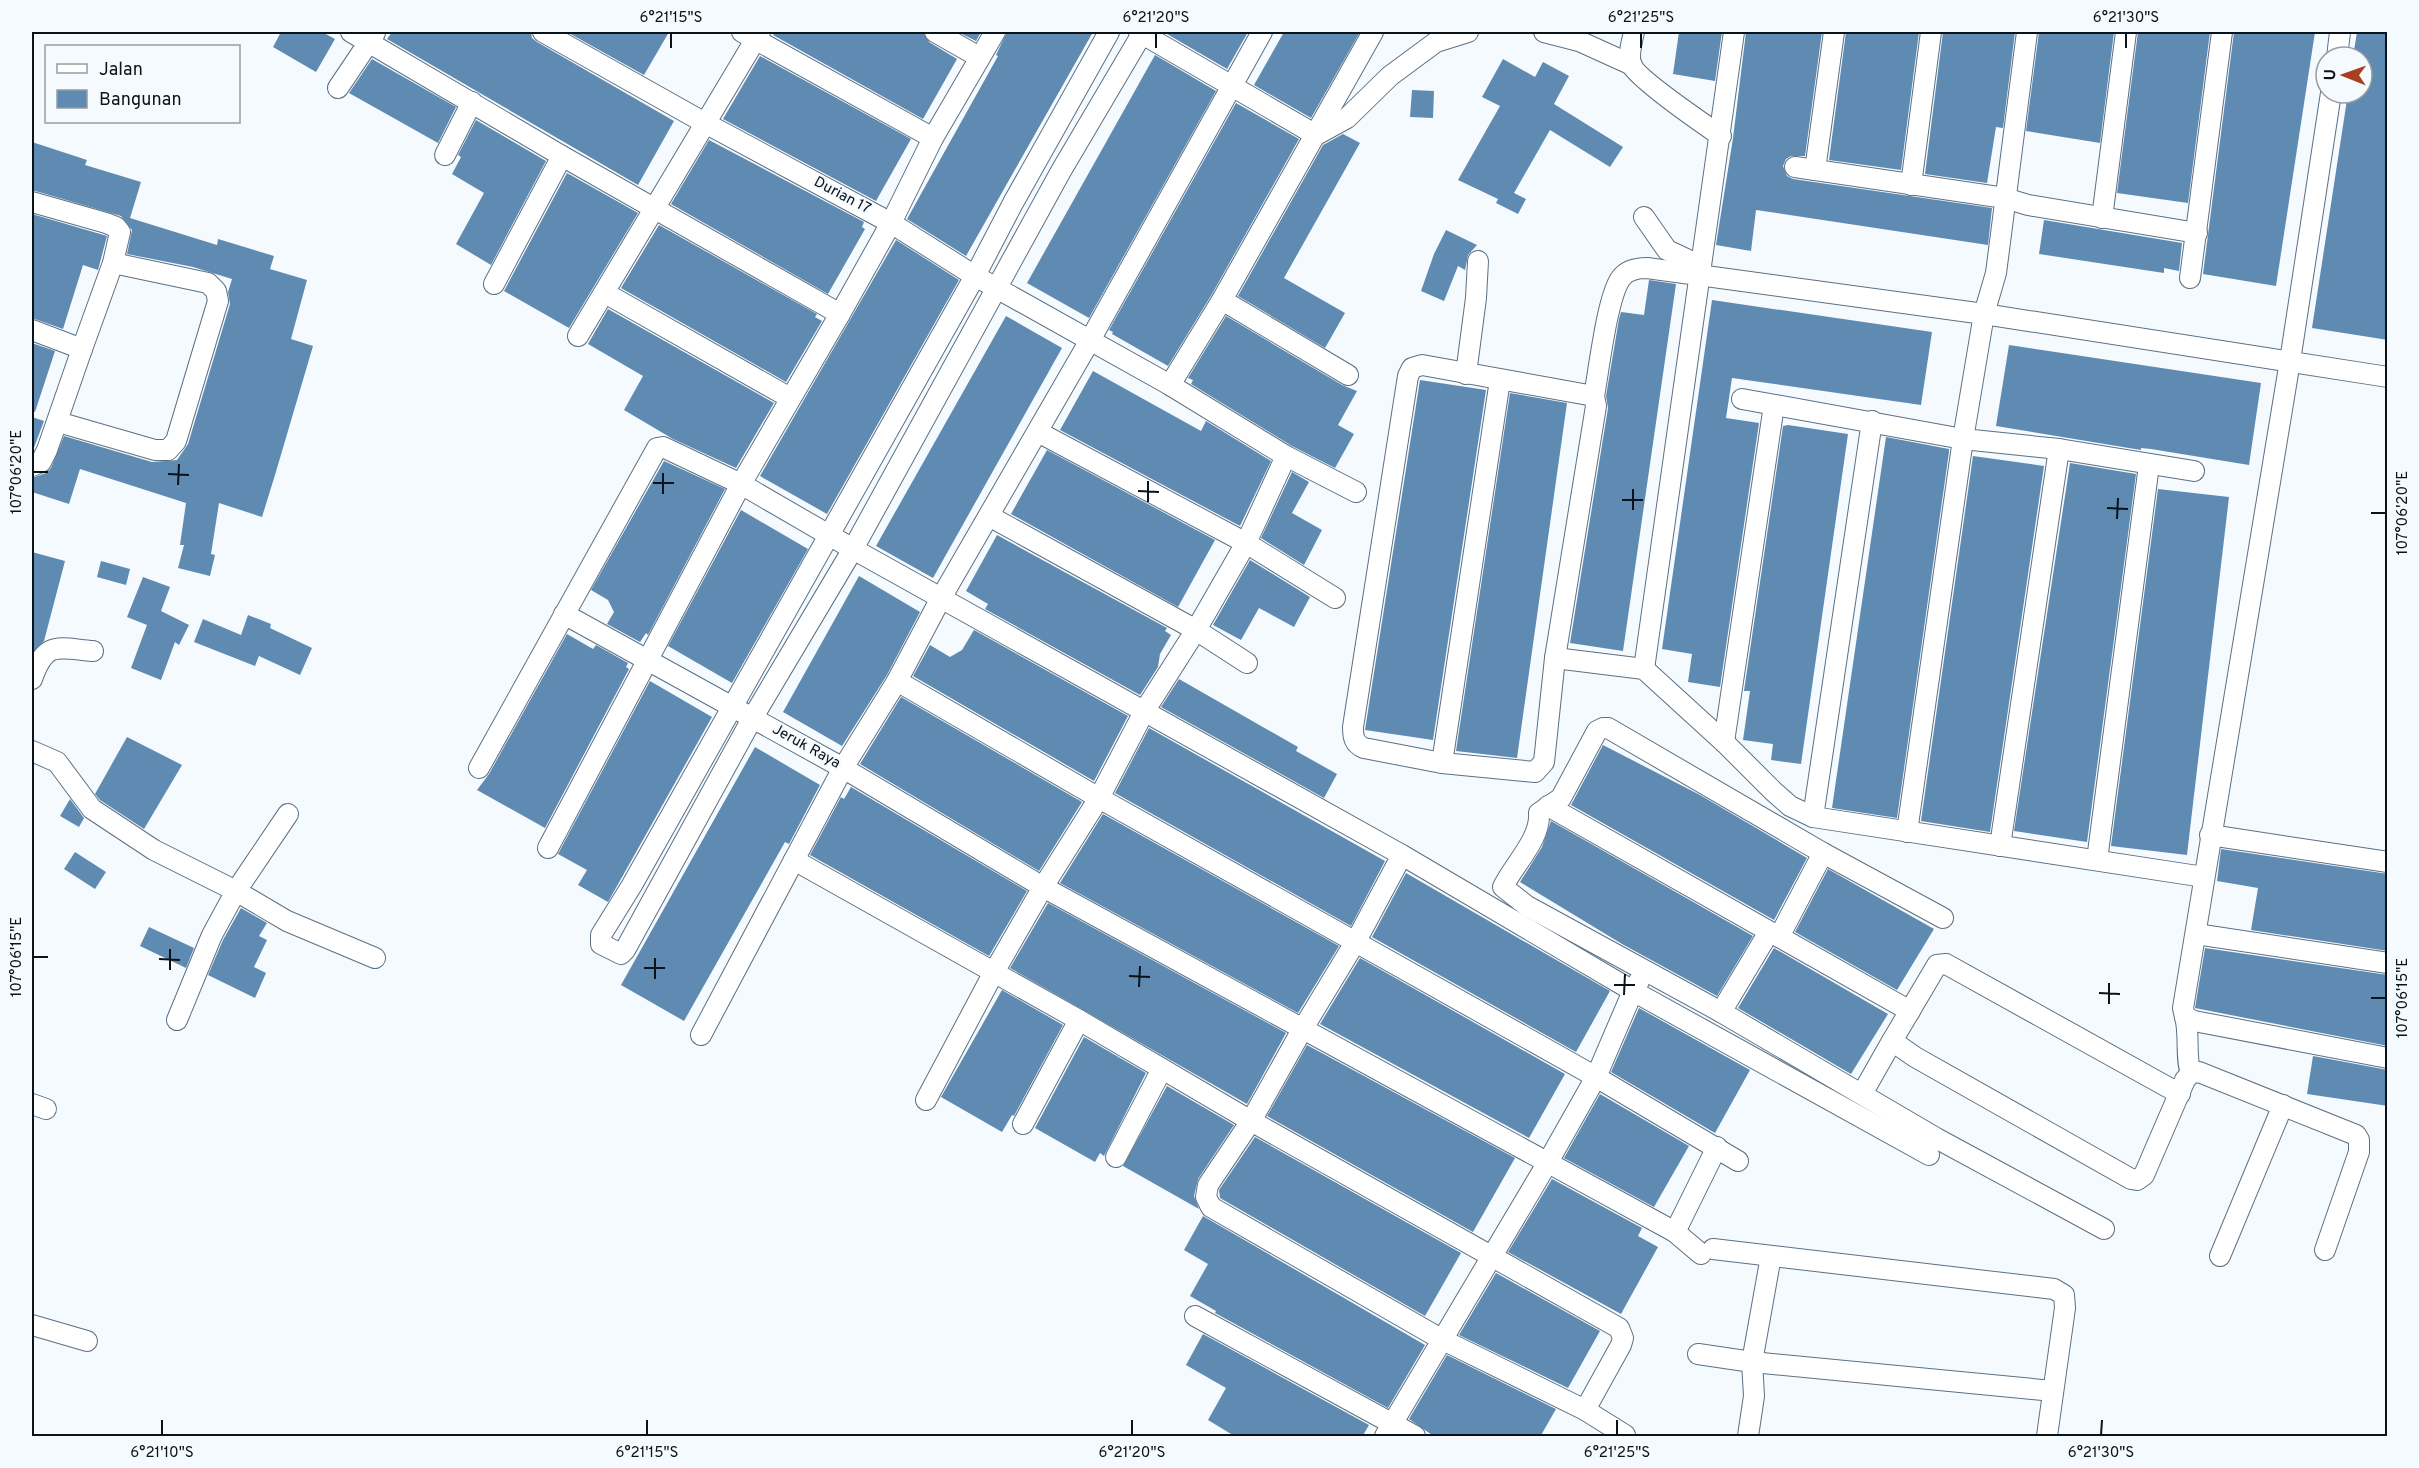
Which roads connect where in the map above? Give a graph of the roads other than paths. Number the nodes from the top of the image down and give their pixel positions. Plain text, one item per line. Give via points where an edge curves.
1 (351, 32) edge
2 (543, 32) edge
3 (935, 32) edge
4 (995, 32) edge
5 (1109, 32) edge
6 (1141, 32) edge
7 (1262, 32) edge
8 (1373, 32) edge
9 (1468, 32) edge
10 (1544, 32) edge
11 (1634, 32) edge
12 (1734, 32) edge
13 (1834, 32) edge
14 (1932, 32) edge
15 (2027, 32) edge
16 (2126, 32) edge
17 (2222, 32) edge
18 (752, 34) edge
19 (373, 37) edge
20 (980, 57) junction
21 (1632, 65) junction
22 (1231, 86) junction
23 (338, 88) dead end
24 (472, 102) junction
25 (2329, 105) edge
26 (705, 123) junction
27 (1316, 135) junction
28 (1721, 136) junction
29 (933, 138) junction
30 (445, 155) dead end
31 (562, 156) junction
32 (1795, 167) dead end
33 (1815, 170) junction
34 (1911, 185) junction
35 (2005, 198) junction
36 (32, 202) edge
37 (655, 208) junction
38 (1644, 217) dead end
39 (2102, 218) junction
40 (891, 223) junction
41 (2197, 233) junction
42 (1478, 261) dead end
43 (113, 263) junction
44 (1700, 271) junction
45 (975, 276) junction
46 (2190, 278) dead end
47 (494, 284) dead end
48 (997, 288) junction
49 (605, 293) junction
50 (1222, 300) junction
51 (840, 314) junction
52 (1984, 315) junction
53 (32, 330) edge
54 (578, 336) dead end
55 (1089, 342) junction
56 (82, 349) junction
57 (2290, 361) junction
58 (1466, 374) junction
59 (1348, 375) dead end
60 (2388, 377) edge
61 (1500, 380) junction
62 (1170, 385) junction
63 (1594, 396) junction
64 (790, 398) junction
65 (1742, 399) dead end
66 (1774, 405) junction
67 (1872, 421) junction
68 (58, 422) junction
69 (1038, 432) junction
70 (1963, 439) junction
71 (2059, 449) junction
72 (1286, 456) junction
73 (2149, 465) junction
74 (32, 466) edge
75 (2194, 471) dead end
76 (741, 483) junction
77 (1356, 492) dead end
78 (989, 516) junction
79 (828, 535) junction
80 (1246, 543) junction
81 (853, 549) junction
82 (941, 598) junction
83 (1335, 598) dead end
84 (564, 614) junction
85 (1196, 630) junction
86 (93, 651) dead end
87 (1555, 658) junction
88 (648, 659) junction
89 (1247, 663) dead end
90 (1644, 669) junction
91 (32, 679) edge
92 (897, 681) junction
93 (732, 706) junction
94 (1145, 710) junction
95 (753, 717) junction
96 (1724, 742) junction
97 (32, 751) edge
98 (1442, 763) junction
99 (478, 768) dead end
100 (843, 768) junction
101 (1099, 798) junction
102 (1548, 806) junction
103 (288, 814) dead end
104 (1813, 817) junction
105 (1907, 832) junction
106 (2210, 836) junction
107 (2000, 846) junction
108 (548, 848) dead end
109 (1823, 853) junction
110 (1402, 855) junction
111 (794, 860) junction
112 (2097, 860) junction
113 (2388, 862) edge
114 (2204, 877) junction
115 (632, 885) junction
116 (1043, 887) junction
117 (236, 891) junction
118 (655, 897) junction
119 (1943, 918) dead end
120 (1774, 934) junction
121 (2196, 934) junction
122 (1356, 941) junction
123 (375, 958) dead end
124 (2388, 963) edge
125 (1646, 971) junction
126 (994, 972) junction
127 (1633, 991) junction
128 (1910, 1011) junction
129 (1721, 1012) junction
130 (2186, 1017) junction
131 (177, 1020) dead end
132 (1079, 1020) junction
133 (1302, 1030) junction
134 (700, 1035) dead end
135 (1892, 1041) junction
136 (2388, 1058) edge
137 (1162, 1069) junction
138 (2192, 1073) junction
139 (1596, 1077) junction
140 (1862, 1094) junction
141 (2180, 1094) junction
142 (926, 1100) dead end
143 (2283, 1105) junction
144 (1251, 1121) junction
145 (1023, 1124) dead end
146 (1717, 1147) junction
147 (1929, 1155) dead end
148 (1116, 1157) dead end
149 (1738, 1161) dead end
150 (1548, 1162) junction
151 (2104, 1229) dead end
152 (1675, 1232) junction
153 (2325, 1250) dead end
154 (1492, 1256) junction
155 (1771, 1256) junction
156 (2220, 1256) dead end
157 (1195, 1316) dead end
158 (32, 1325) edge
159 (1441, 1339) junction
160 (87, 1341) dead end
161 (1698, 1354) dead end
162 (1752, 1362) junction
163 (2053, 1390) junction
164 (1585, 1410) junction
165 (1388, 1430) edge
166 (1625, 1435) edge
167 (1415, 1437) edge
168 (1748, 1437) edge
169 (2047, 1437) edge

1 - 19 street
2 - 26 street, Durian 17
3 - 20 street
4 - 20 street
5 - 45 street
6 - 22 street
6 - 48 street
7 - 22 street
8 - 27 street
9 - 27 street via 1436,42 1390,76 1347,117
10 - 21 street via 1579,40
11 - 21 street
12 - 28 street
13 - 33 street
14 - 34 street
15 - 35 street
16 - 39 street
17 - 41 street
18 - 26 street
18 - 29 street
19 - 23 street
19 - 24 street
20 - 29 street
21 - 28 street via 1670,100
22 - 27 street
22 - 55 street
24 - 30 street
24 - 31 street
25 - 57 street
26 - 37 street
26 - 40 street, Durian 17
27 - 50 street
28 - 44 street
29 - 40 street
31 - 37 street
31 - 47 street
32 - 33 street
33 - 34 street
34 - 35 street
35 - 39 street
35 - 52 street via 1996,273
36 - 43 street via 117,227 120,236
37 - 49 street
37 - 51 street
38 - 44 street via 1667,250
39 - 41 street
40 - 45 street, Durian 17
40 - 51 street
41 - 46 street
42 - 58 street
43 - 56 street
43 - 68 street via 208,284 216,291 218,301 176,441 168,450 154,450
44 - 52 street
44 - 63 street via 1638,268 1622,276 1609,311
44 - 90 street
45 - 48 street, Durian 17
45 - 79 street
48 - 55 street, Durian 17
48 - 81 street
49 - 54 street
49 - 64 street
50 - 59 street
50 - 62 street
51 - 64 street
52 - 57 street
52 - 70 street
53 - 56 street
55 - 62 street, Durian 17
55 - 69 street
56 - 68 street
57 - 60 street
57 - 106 street
58 - 61 street
58 - 98 street via 1418,365 1408,376 1353,734 1355,742 1364,748
61 - 63 street
61 - 98 street
62 - 72 street, Durian 17
63 - 87 street via 1596,406
64 - 76 street
65 - 66 street
66 - 67 street
66 - 96 street
67 - 70 street
67 - 104 street
68 - 74 street via 41,462
69 - 78 street
69 - 80 street
70 - 71 street
70 - 105 street
71 - 73 street
71 - 107 street
72 - 77 street, Durian 17
72 - 80 street
73 - 75 street
73 - 112 street
76 - 79 street
76 - 84 street via 668,448 658,447
76 - 88 street
78 - 82 street
78 - 85 street
79 - 81 street
79 - 93 street
80 - 83 street
80 - 85 street
81 - 82 street
81 - 95 street
82 - 92 street
82 - 94 street
84 - 88 street, Jeruk Raya
84 - 99 street
85 - 89 street
85 - 94 street
86 - 91 street via 48,651 37,663
87 - 90 street
87 - 98 street via 1544,762 1539,769 1524,772
88 - 93 street, Jeruk Raya
88 - 108 street
90 - 96 street
92 - 100 street
92 - 101 street
93 - 95 street, Jeruk Raya
93 - 115 street
94 - 101 street
94 - 110 street
95 - 100 street, Jeruk Raya
95 - 118 street
96 - 104 street via 1790,806
97 - 117 street via 57,762 92,809 154,850
100 - 111 street
100 - 116 street, Jeruk Raya
101 - 116 street
101 - 122 street
102 - 109 street via 1561,798 1596,731 1608,728
102 - 120 street
102 - 125 street via 1539,813 1536,831 1503,887 1527,906
103 - 117 street
104 - 105 street
105 - 107 street
106 - 113 street
106 - 114 street
107 - 112 street
109 - 119 street
109 - 120 street
110 - 122 street
110 - 127 street
111 - 126 street
111 - 134 street
112 - 114 street
114 - 121 street
115 - 118 street
115 - 118 street via 600,939 601,944 616,953 625,950
116 - 126 street
116 - 133 street, Jeruk Raya
117 - 123 street via 287,921
117 - 131 street via 212,935
120 - 128 street
120 - 129 street
121 - 124 street
121 - 130 street via 2184,998
122 - 133 street
122 - 139 street
125 - 127 street
125 - 129 street
126 - 132 street
126 - 142 street
127 - 139 street
127 - 147 street
128 - 135 street
128 - 141 street via 1937,965 1946,964
129 - 140 street
130 - 136 street
130 - 138 street via 2188,1066
132 - 137 street
132 - 145 street
133 - 144 street
133 - 150 street, Jeruk Raya
135 - 140 street
135 - 141 street via 2131,1179 2144,1175
137 - 144 street
137 - 148 street
138 - 141 street
138 - 143 street via 2199,1072
139 - 146 street
139 - 150 street
140 - 151 street
143 - 153 street via 2356,1135 2359,1140 2360,1149
143 - 156 street
144 - 154 street
144 - 159 street via 1208,1185 1206,1197 1211,1208
146 - 149 street
146 - 152 street
150 - 152 street, Jeruk Raya
150 - 154 street
152 - 155 street, Jeruk Raya via 1707,1252
154 - 159 street
154 - 164 street via 1619,1328 1621,1345
155 - 162 street
155 - 163 street via 2054,1289 2064,1295 2065,1308
157 - 165 street
158 - 160 street
159 - 164 street
159 - 165 street
161 - 162 street
162 - 163 street
162 - 168 street via 1754,1396
163 - 169 street
164 - 166 street
165 - 167 street

